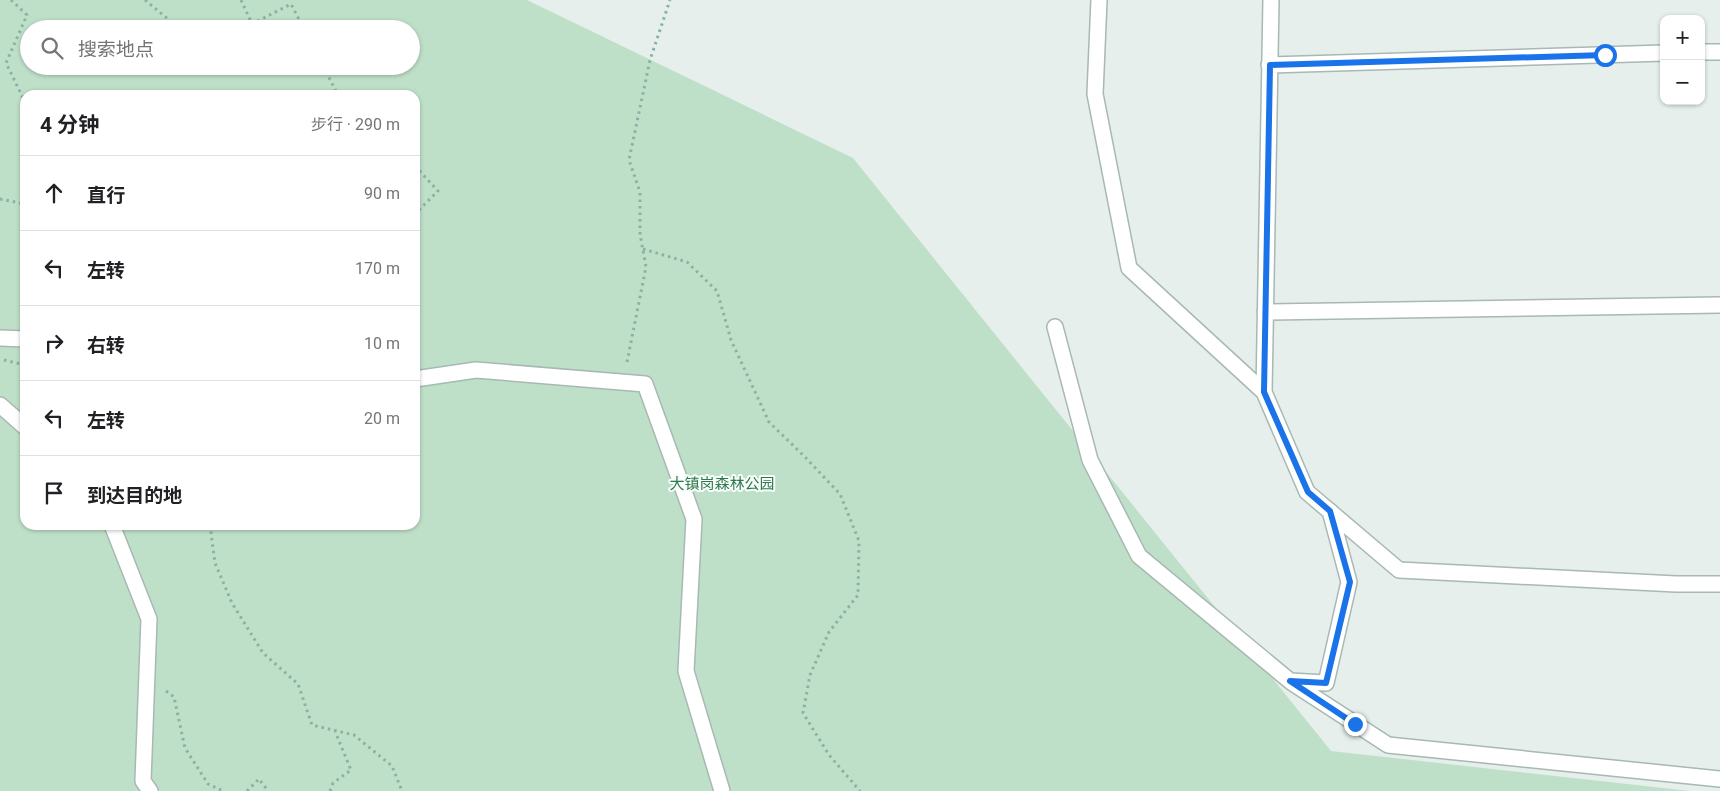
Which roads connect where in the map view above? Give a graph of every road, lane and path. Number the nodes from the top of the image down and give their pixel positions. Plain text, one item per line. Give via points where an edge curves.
1 (11, 0) edge
2 (145, 0) edge
3 (241, 0) edge
4 (670, 0) edge
5 (1099, 0) edge
6 (1271, 0) edge
7 (24, 20) edge
8 (169, 20) edge
9 (250, 20) edge
10 (260, 20) edge
11 (299, 20) edge
12 (20, 29) edge
13 (1705, 52) edge
14 (1720, 52) edge
15 (1660, 53) edge
16 (1270, 65) junction
17 (328, 75) edge
18 (335, 90) edge
19 (20, 92) edge
20 (420, 171) edge
21 (0, 199) edge
22 (20, 203) edge
23 (420, 209) edge
24 (643, 249) junction
25 (1720, 305) edge
26 (1265, 312) junction
27 (1055, 327) dead end
28 (0, 338) edge
29 (20, 339) edge
30 (0, 359) edge
31 (20, 364) edge
32 (420, 378) edge
33 (623, 382) junction
34 (1264, 392) junction
35 (0, 405) edge
36 (20, 423) edge
37 (1330, 511) junction
38 (114, 530) edge
39 (211, 530) edge
40 (1720, 584) edge
41 (147, 678) junction
42 (1290, 681) junction
43 (336, 730) junction
44 (1720, 780) edge
45 (150, 791) edge
46 (224, 791) edge
47 (247, 791) edge
48 (268, 791) edge
49 (330, 791) edge
50 (402, 791) edge
51 (722, 791) edge
52 (860, 791) edge

1 - 7 path via 26,15
2 - 8 path
3 - 9 path
4 - 24 path via 650,60 629,160 640,192
5 - 34 street via 1095,94 1129,268
6 - 16 street
10 - 11 path via 291,4
12 - 19 path via 6,63
13 - 14 street
15 - 16 street
16 - 26 street
17 - 18 path
20 - 23 path via 438,191
21 - 22 path
24 - 33 path via 646,267
24 - 52 path via 687,262 716,291 731,340 769,422 840,494 860,541 858,595 829,632 810,675 803,713 829,755
25 - 26 street
26 - 34 street
27 - 42 street via 1090,460 1139,556
28 - 29 street
30 - 31 path
32 - 33 street via 476,370
33 - 51 street via 645,384 694,519 686,671
34 - 37 street via 1308,492
35 - 36 street
37 - 40 street via 1398,570
37 - 42 street via 1350,582 1326,683
38 - 41 street via 148,619
39 - 43 path via 215,563 237,611 263,654 298,684 312,724
41 - 45 street via 143,781
41 - 46 path via 174,697 185,748 208,784
42 - 44 street via 1388,746
43 - 49 path via 351,770 333,783
43 - 50 path via 354,735 392,766
47 - 48 path via 259,779

